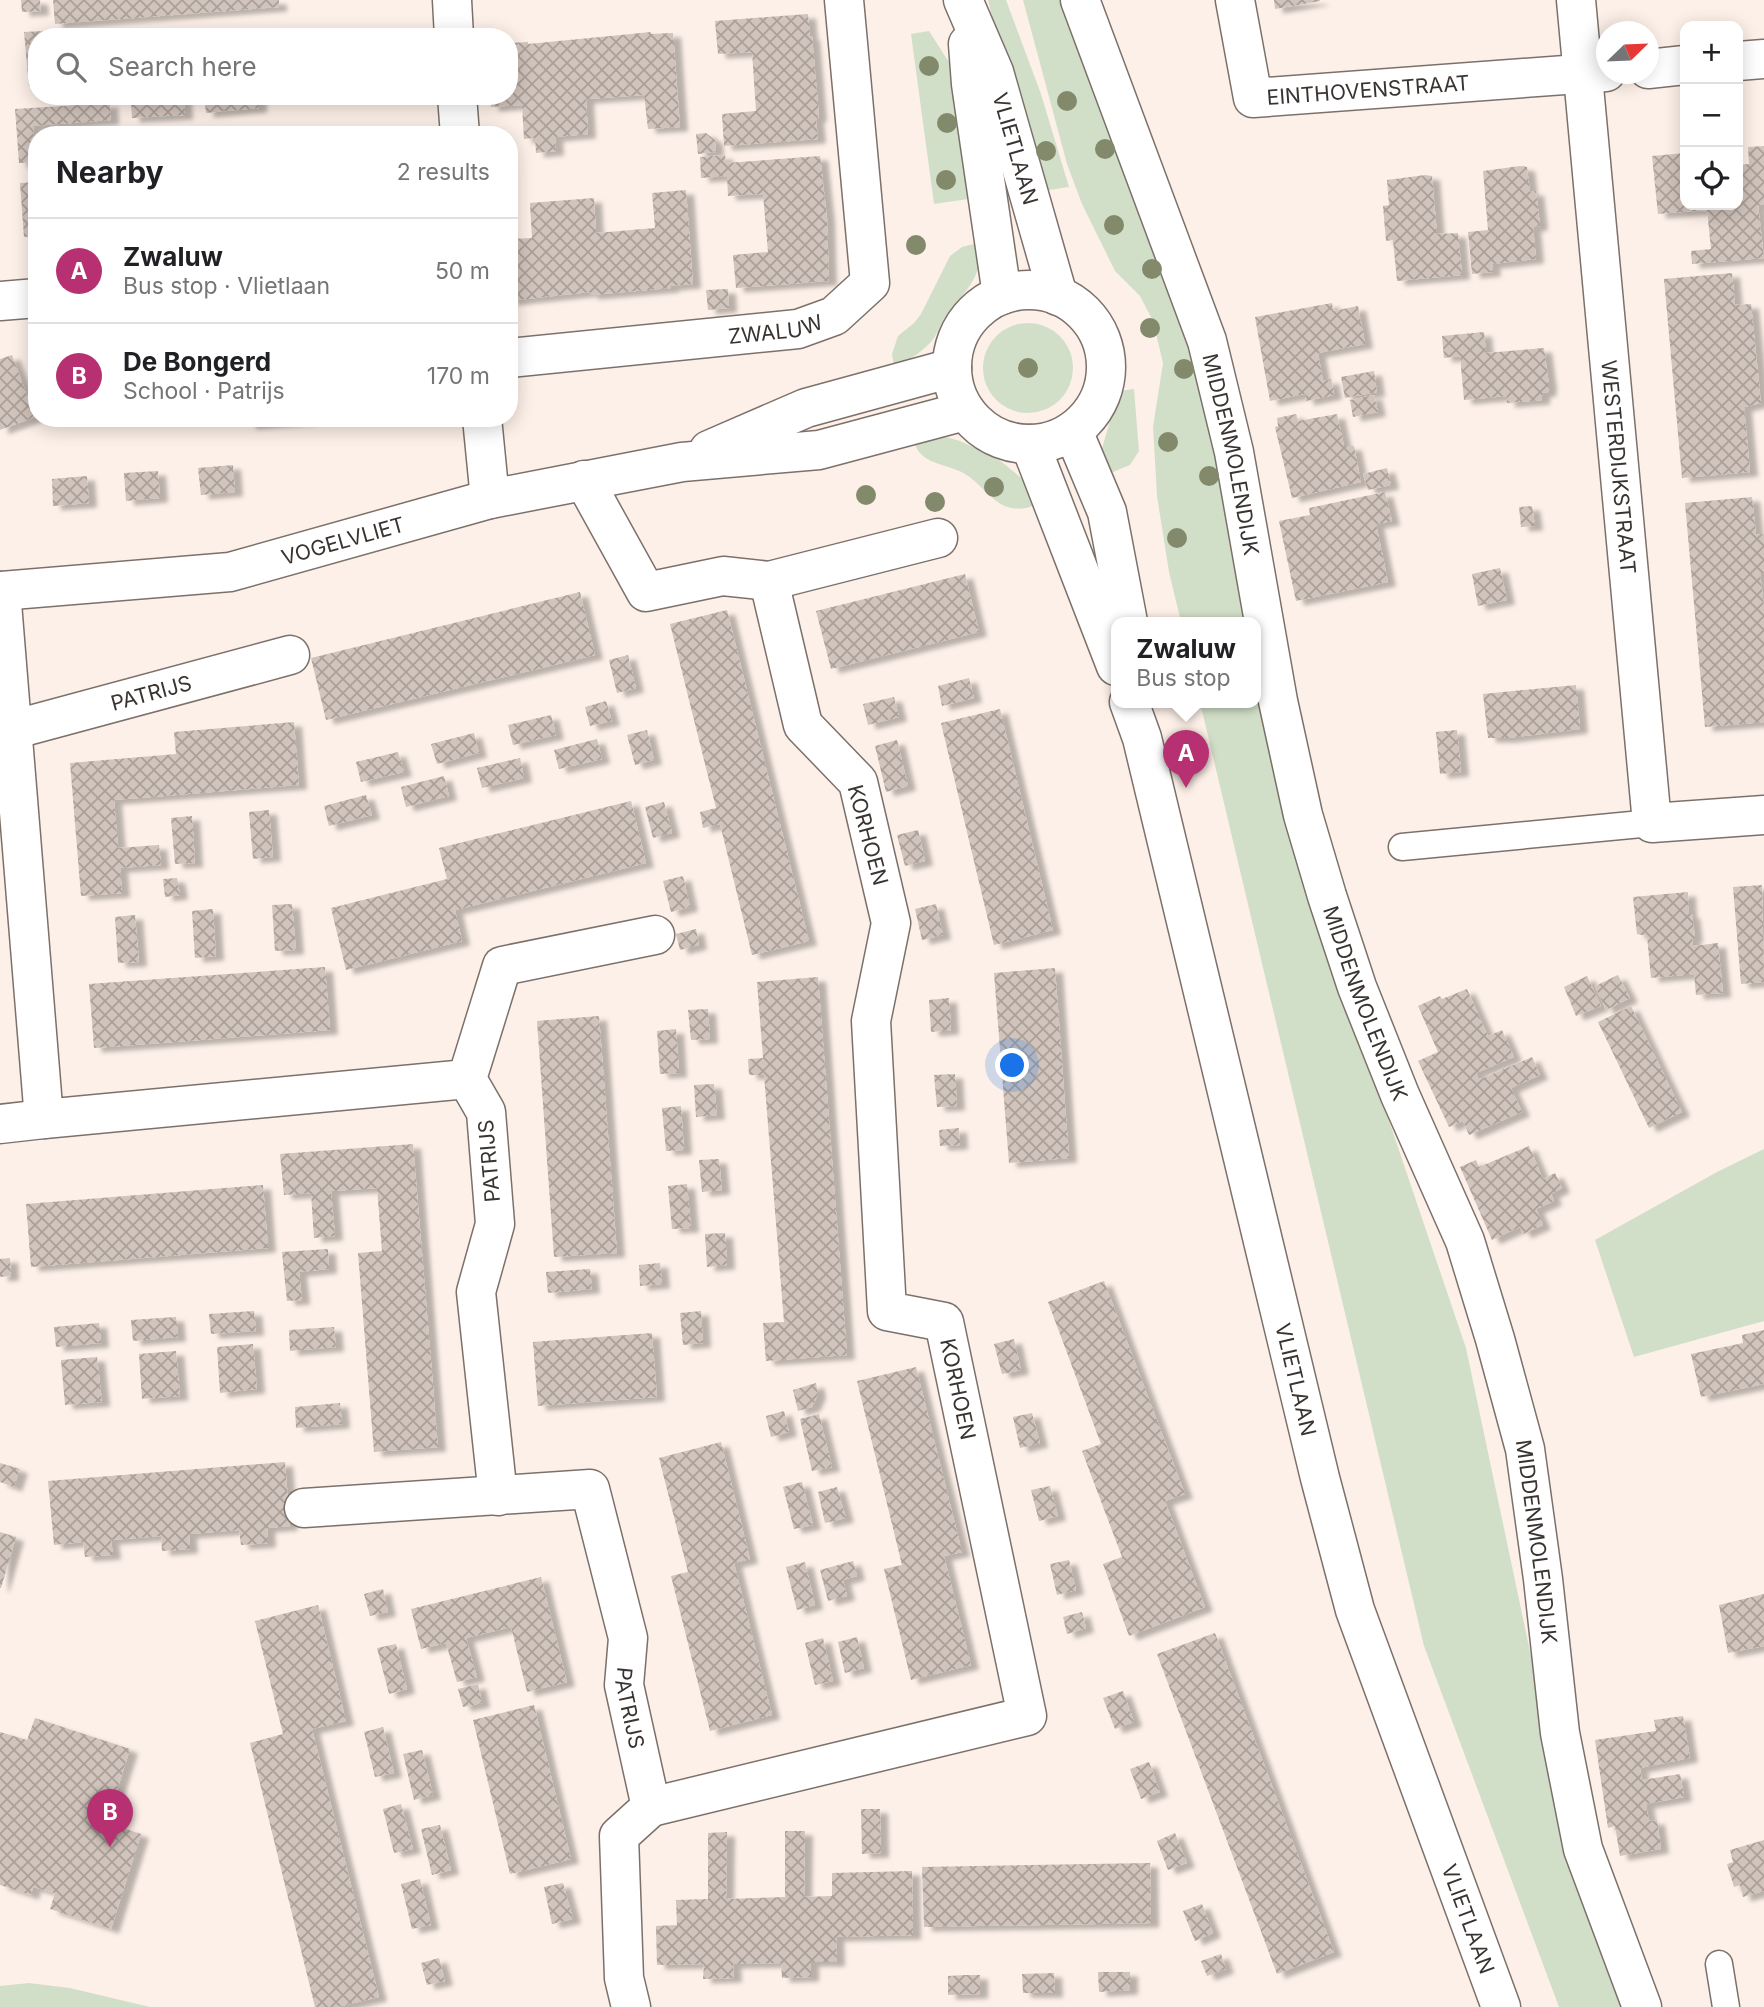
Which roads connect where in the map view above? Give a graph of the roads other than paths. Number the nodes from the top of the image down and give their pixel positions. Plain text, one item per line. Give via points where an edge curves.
1 (452, 0) edge
2 (844, 0) edge
3 (1080, 0) edge
4 (1235, 0) edge
5 (1576, 0) edge
6 (964, 2) edge
7 (454, 28) edge
8 (1764, 59) edge
9 (1743, 61) edge
10 (1680, 66) edge
11 (1659, 68) edge
12 (1595, 73) edge
13 (458, 105) edge
14 (459, 126) edge
15 (1002, 295) junction
16 (1058, 296) junction
17 (28, 299) edge
18 (0, 301) edge
19 (518, 357) edge
20 (952, 368) junction
21 (965, 411) junction
22 (483, 427) edge
23 (1073, 430) junction
24 (1030, 444) junction
25 (682, 462) junction
26 (584, 480) junction
27 (490, 499) junction
28 (938, 538) dead end
29 (769, 581) junction
30 (0, 591) edge
31 (1127, 617) edge
32 (1111, 653) edge
33 (290, 654) dead end
34 (1140, 720) edge
35 (12, 730) junction
36 (9, 803) edge
37 (1764, 815) edge
38 (1652, 823) junction
39 (1402, 847) dead end
40 (655, 935) dead end
41 (467, 1079) junction
42 (44, 1119) junction
43 (0, 1124) edge
44 (498, 1496) junction
45 (304, 1508) dead end
46 (651, 1807) junction
47 (1719, 1964) dead end
48 (631, 2007) edge
49 (1501, 2007) edge
50 (1642, 2007) edge
51 (1726, 2007) edge

1 - 7 street
2 - 19 street, ZWALUW via 870,283 834,316 798,329
3 - 50 street, MIDDENMOLENDIJK via 1207,341 1234,452 1303,815 1327,896 1400,1096 1465,1241 1495,1339 1525,1449 1560,1733 1583,1849
4 - 12 street, EINTHOVENSTRAAT via 1253,98
5 - 12 street, WESTERDIJKSTRAAT
6 - 15 street, VLIETLAAN via 971,84
6 - 16 street, VLIETLAAN via 994,72
8 - 9 street
10 - 11 street
12 - 38 street, WESTERDIJKSTRAAT
13 - 14 street
15 - 16 street via 1040,290
15 - 20 street via 975,311 965,323
16 - 23 street via 1090,320 1101,338 1105,359 1099,399
17 - 18 street
20 - 21 street
20 - 25 street, VOGELVLIET via 806,408
21 - 24 street via 983,429
21 - 25 street, VOGELVLIET via 820,450
22 - 27 street
23 - 24 street
23 - 31 street via 1107,512
24 - 32 street
25 - 26 street, VOGELVLIET
26 - 27 street, VOGELVLIET
26 - 29 street via 646,592 723,576
27 - 30 street, VOGELVLIET via 230,572
28 - 29 street
29 - 46 street, KORHOEN via 803,725 858,782 891,923 870,1021 887,1311 944,1322 1027,1716
30 - 35 street
33 - 35 street, PATRIJS
34 - 49 street, VLIETLAAN via 1320,1478 1356,1610
35 - 36 street
36 - 42 street
37 - 38 street
38 - 39 lane
40 - 41 street via 502,967
41 - 42 street
41 - 44 street, PATRIJS via 486,1112 495,1224 476,1292
42 - 43 street
44 - 45 street, PATRIJS
44 - 46 street, PATRIJS via 590,1489 628,1638 624,1685
46 - 48 street via 619,1836 624,1978
47 - 51 lane

